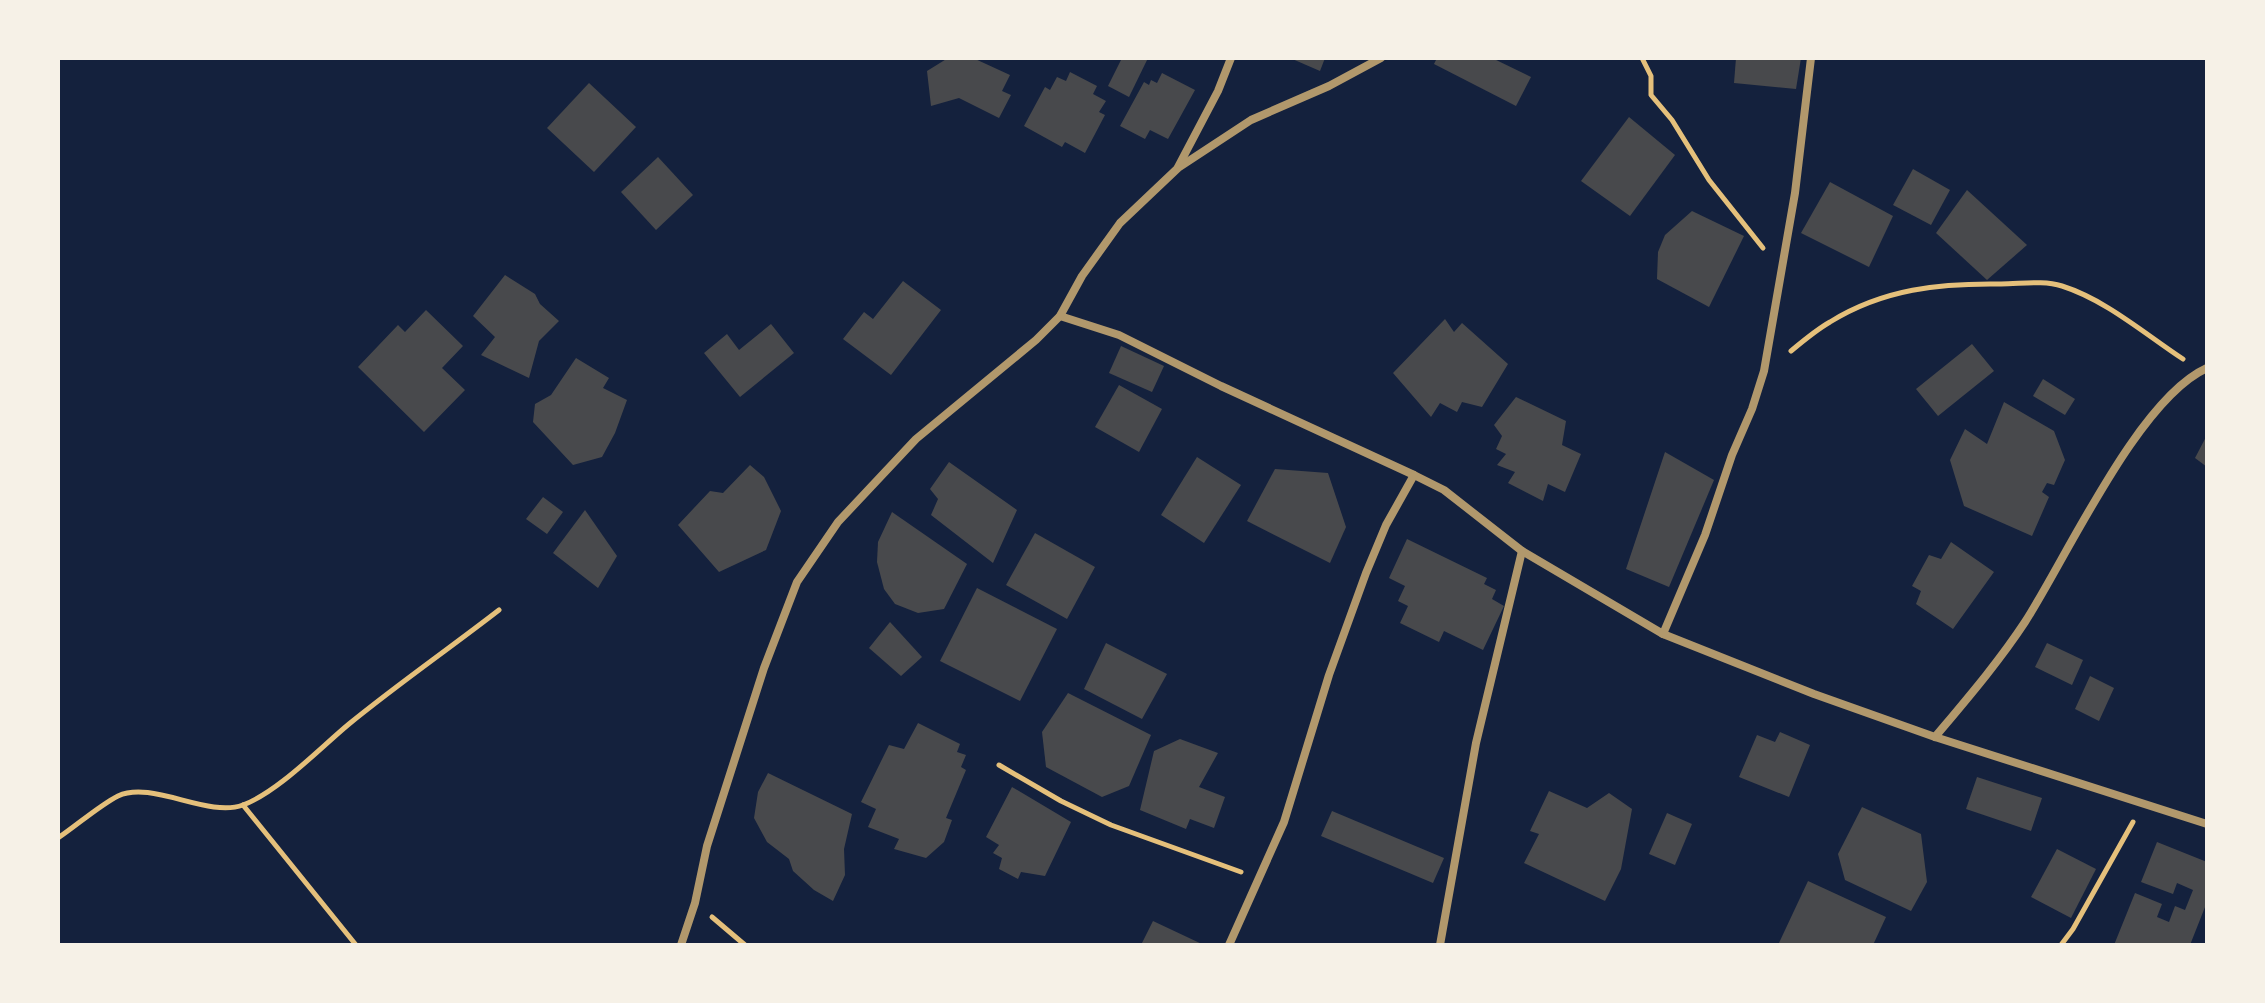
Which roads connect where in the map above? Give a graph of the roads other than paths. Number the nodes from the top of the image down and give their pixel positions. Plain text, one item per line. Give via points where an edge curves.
1 (1231, 58) edge
2 (1381, 58) edge
3 (1811, 58) edge
4 (1178, 168) junction
5 (1060, 316) junction
6 (2204, 369) edge
7 (1414, 475) junction
8 (1522, 551) junction
9 (1663, 634) junction
10 (1935, 737) junction
11 (2207, 824) edge
12 (681, 945) edge
13 (1229, 945) edge
14 (1440, 945) edge

1 - 4 street
2 - 4 street via 1251,120
3 - 9 street via 1795,193 1764,371
4 - 5 street via 1120,223
5 - 7 street via 1119,335
5 - 12 street via 916,439 838,522 797,582 749,712
6 - 10 street via 2157,410 2125,452 2026,621
7 - 8 street via 1444,490
7 - 13 street via 1366,573 1284,822
8 - 9 street
8 - 14 street via 1476,743
9 - 10 street
10 - 11 street

